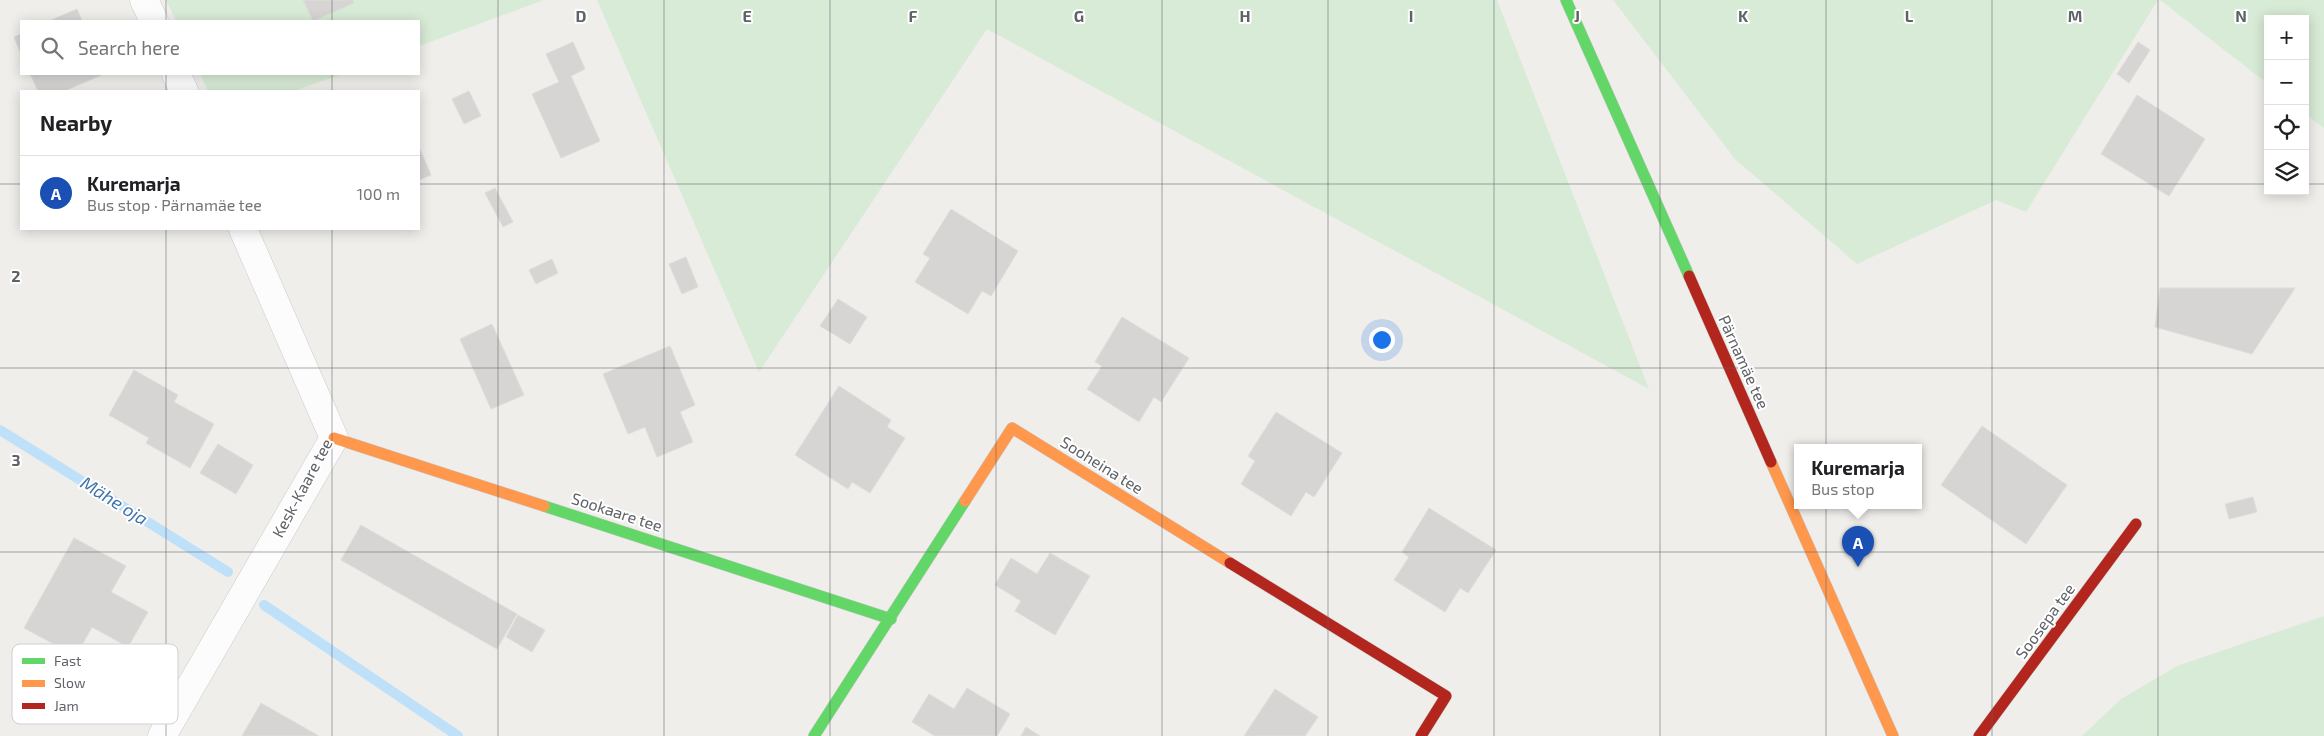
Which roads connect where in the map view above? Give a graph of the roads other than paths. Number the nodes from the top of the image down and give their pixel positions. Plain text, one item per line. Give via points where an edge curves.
1 (144, 0) edge
2 (1566, 0) edge
3 (154, 20) edge
4 (176, 75) edge
5 (184, 90) edge
6 (243, 230) edge
7 (334, 438) junction
8 (2136, 524) dead end
9 (891, 619) junction
10 (178, 708) edge
11 (169, 724) edge
12 (162, 736) edge
13 (814, 736) edge
14 (1421, 736) edge
15 (1893, 736) edge
16 (1978, 736) edge

1 - 3 street
2 - 15 street, Pärnamäe tee
4 - 5 street
6 - 7 street, Kesk-Kaare tee
7 - 9 street, Sookaare tee
7 - 10 street, Kesk-Kaare tee
8 - 16 street, Soosepa tee
9 - 13 street, Sooheina tee
9 - 14 street, Sooheina tee via 1012,428 1446,696
11 - 12 street, Kesk-Kaare tee

